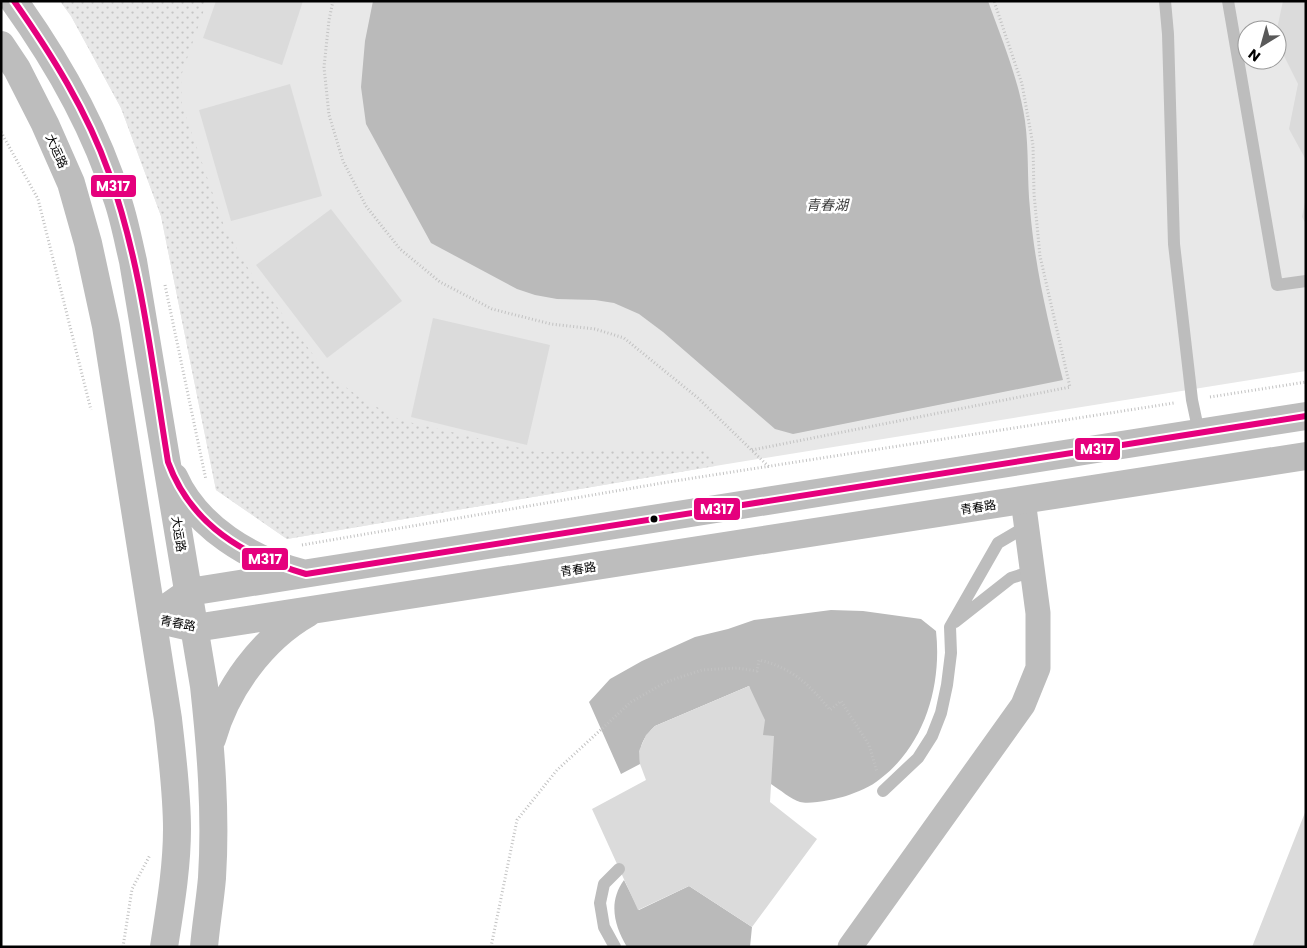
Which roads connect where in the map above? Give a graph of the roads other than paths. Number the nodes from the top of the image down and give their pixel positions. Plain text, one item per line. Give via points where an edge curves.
1 (14, 1) edge
2 (1165, 1) edge
3 (1228, 1) edge
4 (1, 46) edge
5 (1306, 281) edge
6 (1306, 416) edge
7 (1199, 432) junction
8 (1306, 456) edge
9 (168, 462) junction
10 (1023, 500) junction
11 (1027, 526) junction
12 (1033, 571) junction
13 (306, 574) junction
14 (189, 592) junction
15 (314, 610) junction
16 (152, 618) junction
17 (950, 627) junction
18 (195, 628) junction
19 (210, 746) junction
20 (882, 785) road end
21 (619, 869) dead end
22 (164, 947) edge
23 (204, 947) edge
24 (615, 947) edge
25 (850, 947) edge

1 - 9 street, 大运路 via 72,94 97,143 117,198 133,261
2 - 7 lane via 1174,244 1192,400
3 - 5 lane via 1277,285
4 - 16 street, 大运路 via 17,69 45,124 71,183 88,243 106,326
6 - 7 street, 青春路
7 - 13 street, 青春路
8 - 10 street, 青春路
9 - 13 street via 193,508 212,527 256,556
9 - 14 street, 大运路
10 - 11 street
10 - 15 street, 青春路
11 - 12 street
11 - 17 lane via 998,543
12 - 17 lane via 1011,578
12 - 25 street via 1038,613 1038,668 1023,705
13 - 14 street, 青春路
14 - 16 street, 青春路
14 - 18 street, 大运路
15 - 18 street, 青春路
15 - 19 street via 278,634 248,668 223,709
16 - 18 street, 青春路
16 - 22 street, 大运路 via 168,719 177,830
17 - 20 lane via 947,686 935,728 918,758
18 - 19 street, 大运路
19 - 23 street, 大运路 via 214,808 212,879
21 - 24 lane via 604,884 600,903 604,927

